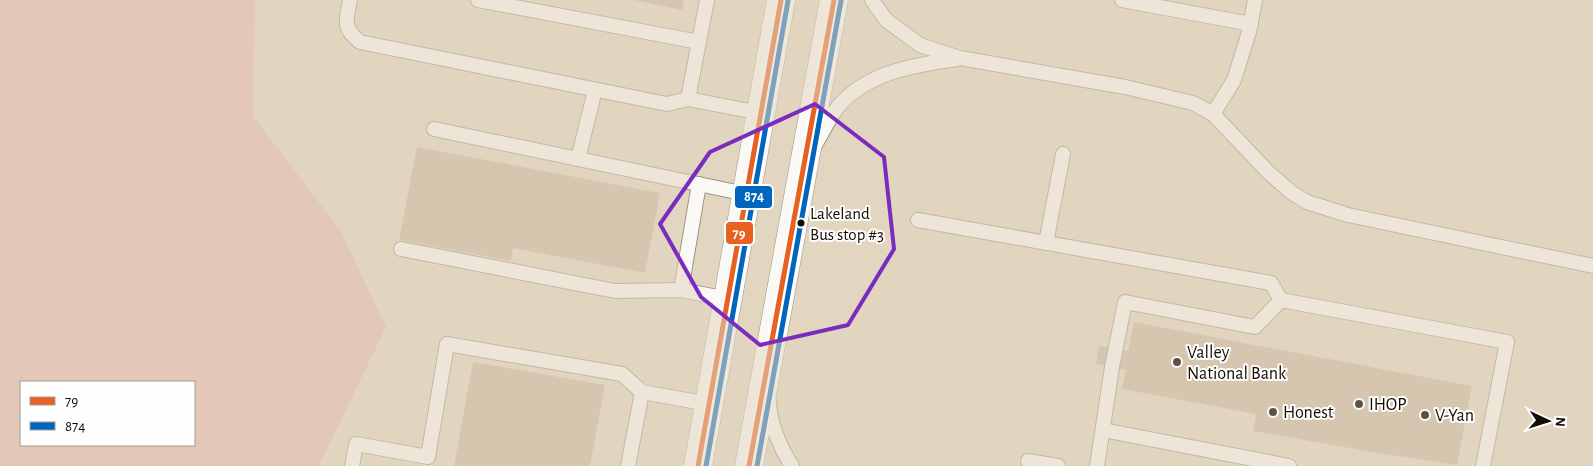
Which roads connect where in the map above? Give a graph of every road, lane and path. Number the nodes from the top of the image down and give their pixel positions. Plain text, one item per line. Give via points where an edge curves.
1 (350, 0) edge
2 (478, 0) edge
3 (707, 0) edge
4 (834, 0) edge
5 (872, 0) edge
6 (1122, 0) edge
7 (1255, 0) edge
8 (777, 1) edge
9 (1251, 24) junction
10 (699, 42) junction
11 (960, 58) junction
12 (595, 90) junction
13 (688, 98) junction
14 (760, 113) junction
15 (1213, 114) junction
16 (434, 129) dead end
17 (1063, 154) dead end
18 (578, 159) junction
19 (805, 162) junction
20 (699, 184) junction
21 (746, 194) junction
22 (918, 220) dead end
23 (1046, 243) junction
24 (401, 249) dead end
25 (1593, 266) edge
26 (681, 290) junction
27 (728, 299) junction
28 (1281, 300) junction
29 (768, 360) junction
30 (642, 392) junction
31 (709, 404) junction
32 (1103, 430) junction
33 (1028, 461) dead end
34 (352, 466) edge
35 (628, 466) edge
36 (698, 466) edge
37 (749, 466) edge
38 (792, 466) edge
39 (1058, 466) edge
40 (1097, 466) edge
41 (1288, 466) edge
42 (1483, 466) edge

1 - 12 lane via 346,24 352,36 360,42
2 - 10 lane
3 - 10 lane
4 - 19 highway
5 - 11 lane via 886,20 920,45
6 - 9 lane
7 - 9 lane
8 - 14 highway
9 - 15 lane via 1234,80
10 - 13 lane
11 - 15 lane via 1134,89 1193,103
11 - 19 lane via 896,71 864,85 837,108
12 - 13 lane via 667,104
12 - 18 lane
13 - 14 lane
14 - 21 highway
15 - 25 lane via 1268,172 1307,202 1348,215
16 - 18 lane
17 - 23 lane
18 - 20 lane
19 - 29 highway
20 - 21 lane
20 - 26 lane
21 - 27 highway
22 - 23 lane
23 - 28 lane via 1271,283
24 - 26 lane via 615,291
26 - 27 lane
27 - 31 highway
28 - 32 lane via 1255,327 1125,302
28 - 42 lane via 1507,342
29 - 37 highway
29 - 38 lane via 770,414 784,454
30 - 31 lane
30 - 34 lane via 622,374 447,344 428,457 356,444
30 - 35 lane
31 - 36 highway
32 - 40 lane
32 - 41 lane
33 - 39 lane

